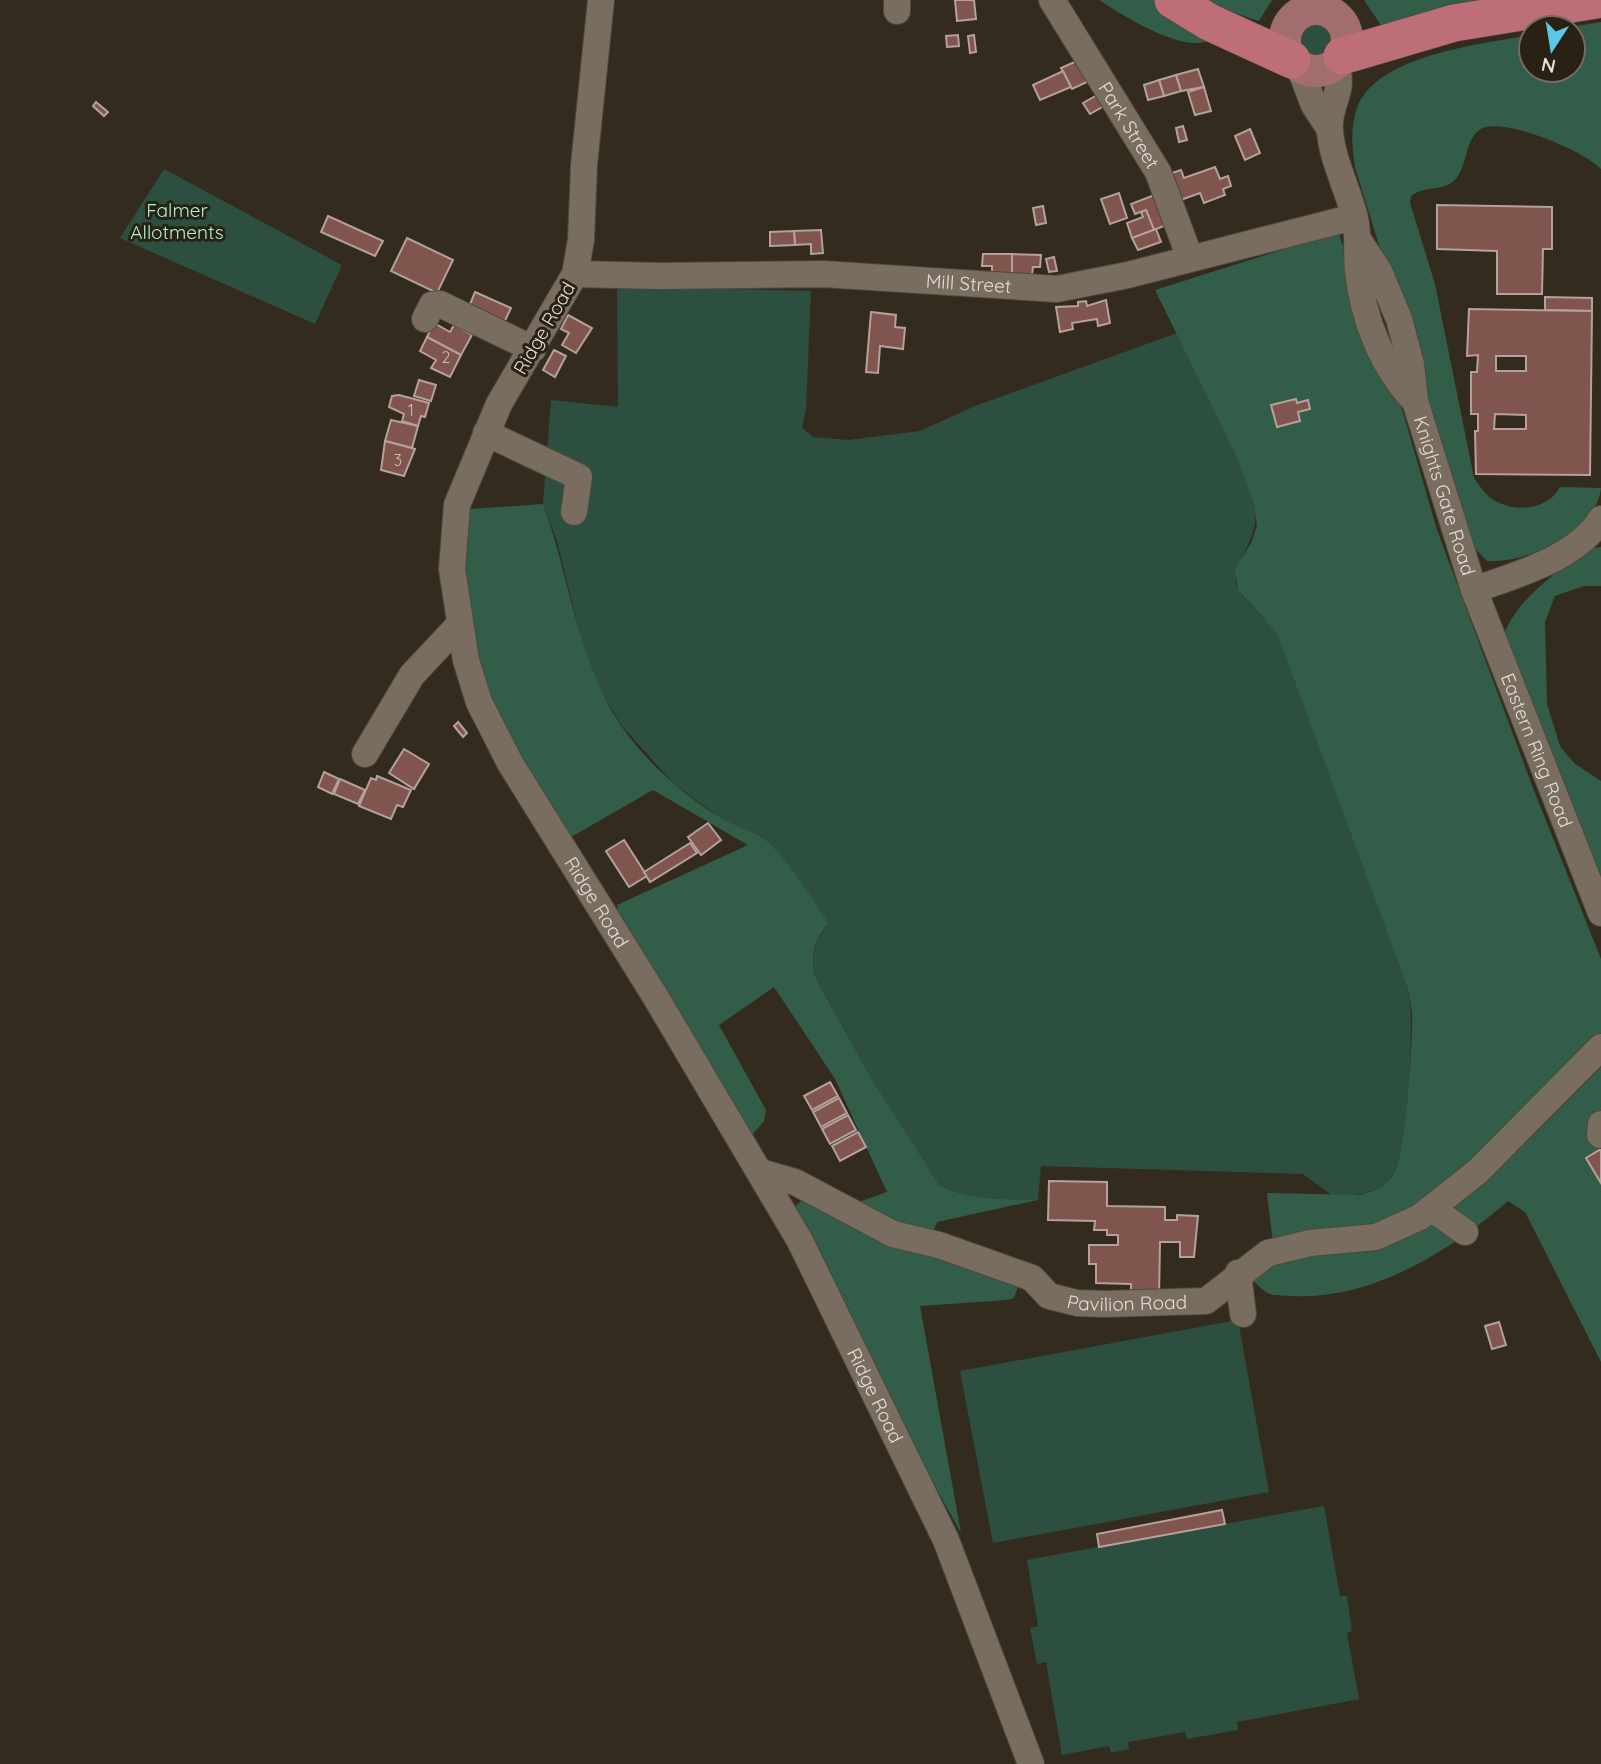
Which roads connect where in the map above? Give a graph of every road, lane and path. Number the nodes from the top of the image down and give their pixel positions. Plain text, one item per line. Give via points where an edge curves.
1 (601, 0) edge
2 (1052, 0) edge
3 (1173, 0) edge
4 (1596, 0) edge
5 (1313, 7) edge
6 (1339, 60) junction
7 (1296, 63) junction
8 (1329, 128) junction
9 (1357, 229) junction
10 (1189, 258) junction
11 (575, 274) junction
12 (425, 319) dead end
13 (533, 349) junction
14 (486, 433) junction
15 (574, 512) dead end
16 (1600, 523) edge
17 (1474, 590) junction
18 (458, 626) junction
19 (365, 754) dead end
20 (1601, 912) edge
21 (1601, 1047) edge
22 (760, 1172) junction
23 (1432, 1209) junction
24 (1465, 1232) dead end
25 (1238, 1273) junction
26 (1243, 1314) dead end
27 (1031, 1764) edge

1 - 11 street, Ridge Road
2 - 10 street, Park Street via 1158,172
3 - 7 highway
4 - 6 highway via 1454,23
5 - 6 main road via 1344,27 1346,47
5 - 7 main road via 1285,36 1287,52
6 - 7 main road via 1317,71
6 - 8 street, Knights Gate Road via 1341,77
7 - 8 street, Knights Gate Road
8 - 9 street, Knights Gate Road
9 - 10 street, Mill Street
9 - 17 street, Knights Gate Road via 1358,271 1370,321 1382,355 1415,401
10 - 11 street, Mill Street via 1084,285 1043,289 900,276
11 - 13 street, Ridge Road
12 - 13 street via 432,305 440,304
13 - 14 street, Ridge Road
14 - 15 street via 579,477
14 - 18 street, Ridge Road via 457,505 452,569
16 - 17 street via 1552,558
17 - 20 street, Eastern Ring Road
18 - 19 street via 412,675
18 - 22 street, Ridge Road via 479,702 505,753
21 - 23 street, Pavilion Road via 1477,1172
22 - 25 street, Pavilion Road via 795,1182 893,1234 1032,1278 1049,1296 1077,1303 1206,1301
22 - 27 street, Ridge Road via 800,1241 946,1540
23 - 24 street
23 - 25 street, Pavilion Road via 1391,1233 1268,1253
25 - 26 street

